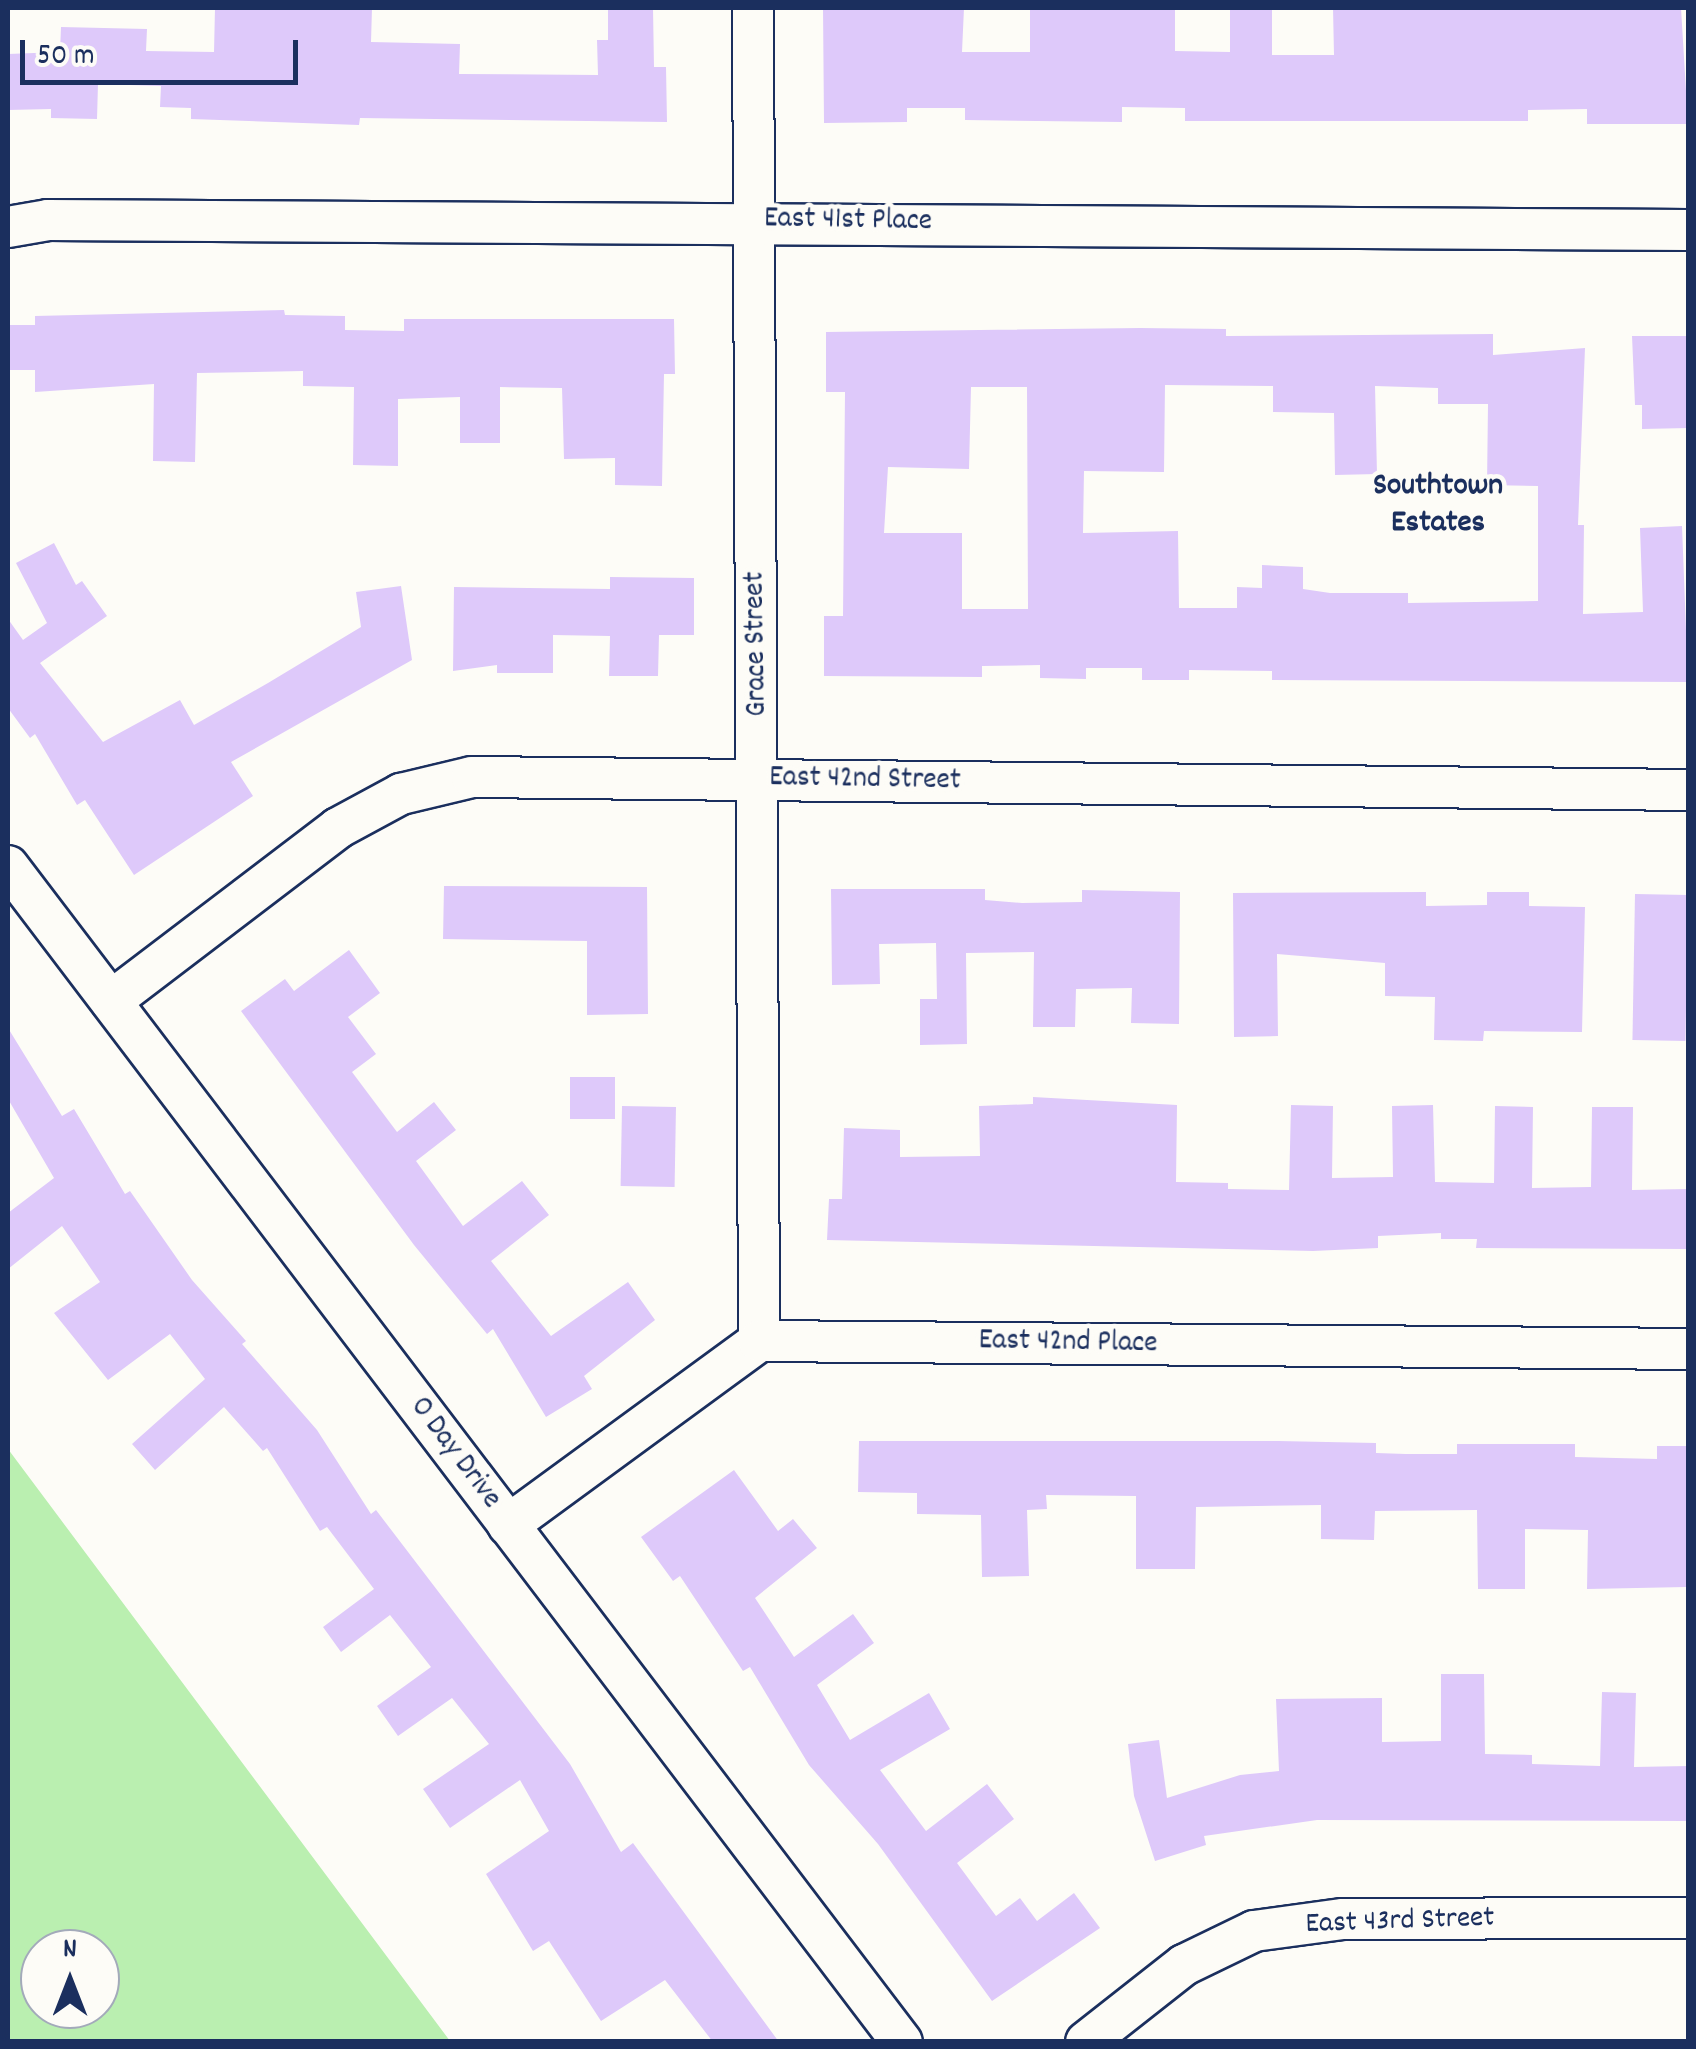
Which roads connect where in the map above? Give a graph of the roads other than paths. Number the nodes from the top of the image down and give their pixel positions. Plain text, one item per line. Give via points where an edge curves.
1 (753, 8) edge
2 (754, 222) junction
3 (8, 227) edge
4 (1688, 230) edge
5 (759, 780) junction
6 (1688, 790) edge
7 (8, 866) edge
8 (112, 1001) junction
9 (759, 1341) junction
10 (1688, 1349) edge
11 (508, 1525) junction
12 (1688, 1918) edge
13 (902, 2042) edge
14 (1086, 2042) edge

1 - 2 street, Grace Street
2 - 3 street, East 41st Place via 48,220
2 - 4 street, East 41st Place
2 - 5 street, Grace Street
5 - 6 street, East 42nd Street
5 - 8 street, East 42nd Street via 472,777 401,794 338,828
5 - 9 street, Grace Street
7 - 8 street, O Day Drive
8 - 11 street, O Day Drive
9 - 10 street, East 42nd Place
9 - 11 street
11 - 13 street, O Day Drive
12 - 14 street, East 43rd Street via 1343,1919 1254,1931 1184,1965

